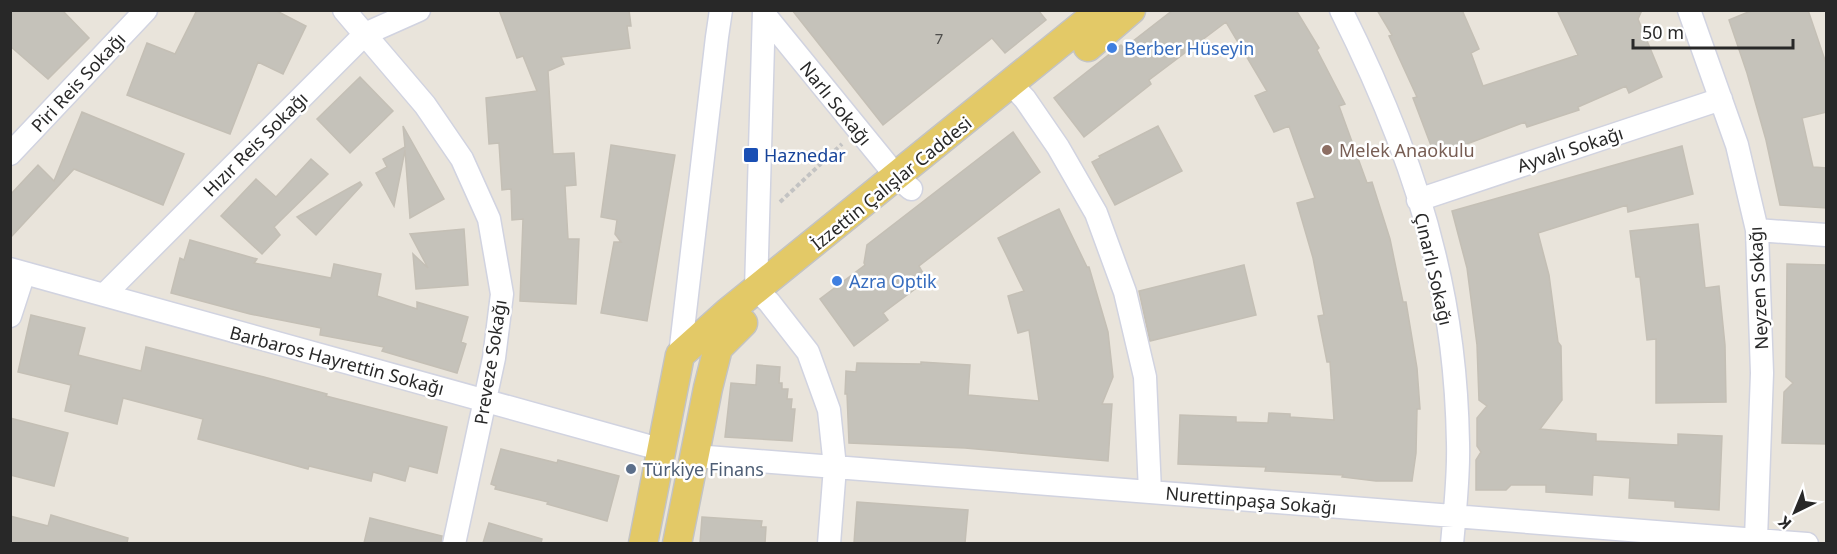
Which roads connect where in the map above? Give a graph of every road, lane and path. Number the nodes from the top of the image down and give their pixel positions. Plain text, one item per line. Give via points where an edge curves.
1 (146, 10) edge
2 (344, 10) edge
3 (419, 10) edge
4 (722, 10) edge
5 (1101, 10) edge
6 (1131, 10) edge
7 (1341, 10) edge
8 (1689, 10) edge
9 (764, 12) edge
10 (365, 34) junction
11 (1019, 92) junction
12 (1721, 99) junction
13 (10, 154) edge
14 (824, 162) dead end
15 (904, 183) junction
16 (1418, 200) junction
17 (777, 205) dead end
18 (1757, 230) junction
19 (1827, 235) edge
20 (17, 271) edge
21 (104, 295) junction
22 (763, 296) junction
23 (10, 316) edge
24 (680, 355) junction
25 (485, 401) junction
26 (663, 450) junction
27 (695, 456) junction
28 (835, 467) junction
29 (1150, 492) junction
30 (1454, 516) junction
31 (1755, 539) junction
32 (454, 543) edge
33 (643, 543) edge
34 (677, 543) edge
35 (830, 543) edge
36 (1452, 543) edge
37 (1807, 543) edge

1 - 13 street, Piri Reis Sokağı
2 - 10 street, Preveze Sokağı
3 - 10 street, Hızır Reis Sokağı
4 - 24 street
5 - 11 main road, İzzettin Çalışlar Caddesi
6 - 11 main road, İzzettin Çalışlar Caddesi
7 - 16 street, Çınarlı Sokağı via 1368,65
8 - 12 street, Neyzen Sokağı
9 - 15 street, Narlı Sokağı
9 - 22 street
10 - 21 street, Hızır Reis Sokağı
10 - 25 street, Preveze Sokağı via 425,105 462,159 489,219 502,294
11 - 15 main road, İzzettin Çalışlar Caddesi
11 - 29 street via 1058,147 1096,213 1125,292 1145,377
12 - 16 street, Ayvalı Sokağı
12 - 18 street, Neyzen Sokağı via 1737,145
14 - 17 path
15 - 22 main road, İzzettin Çalışlar Caddesi via 853,232
16 - 30 street, Çınarlı Sokağı via 1435,253 1453,357 1458,445
18 - 19 street
18 - 31 street, Neyzen Sokağı via 1762,374
20 - 21 street, Barbaros Hayrettin Sokağı
20 - 23 street
21 - 25 street, Barbaros Hayrettin Sokağı
22 - 24 main road, İzzettin Çalışlar Caddesi
22 - 27 main road via 718,348
22 - 28 street via 808,352 829,410
24 - 26 main road
25 - 26 street, Barbaros Hayrettin Sokağı
25 - 32 street, Preveze Sokağı
26 - 33 main road
27 - 28 street, Nurettinpaşa Sokağı
27 - 34 main road
28 - 29 street, Nurettinpaşa Sokağı
28 - 35 street
29 - 30 street, Nurettinpaşa Sokağı
30 - 31 street, Nurettinpaşa Sokağı
30 - 36 street, Çınarlı Sokağı
31 - 37 street, Nurettinpaşa Sokağı

